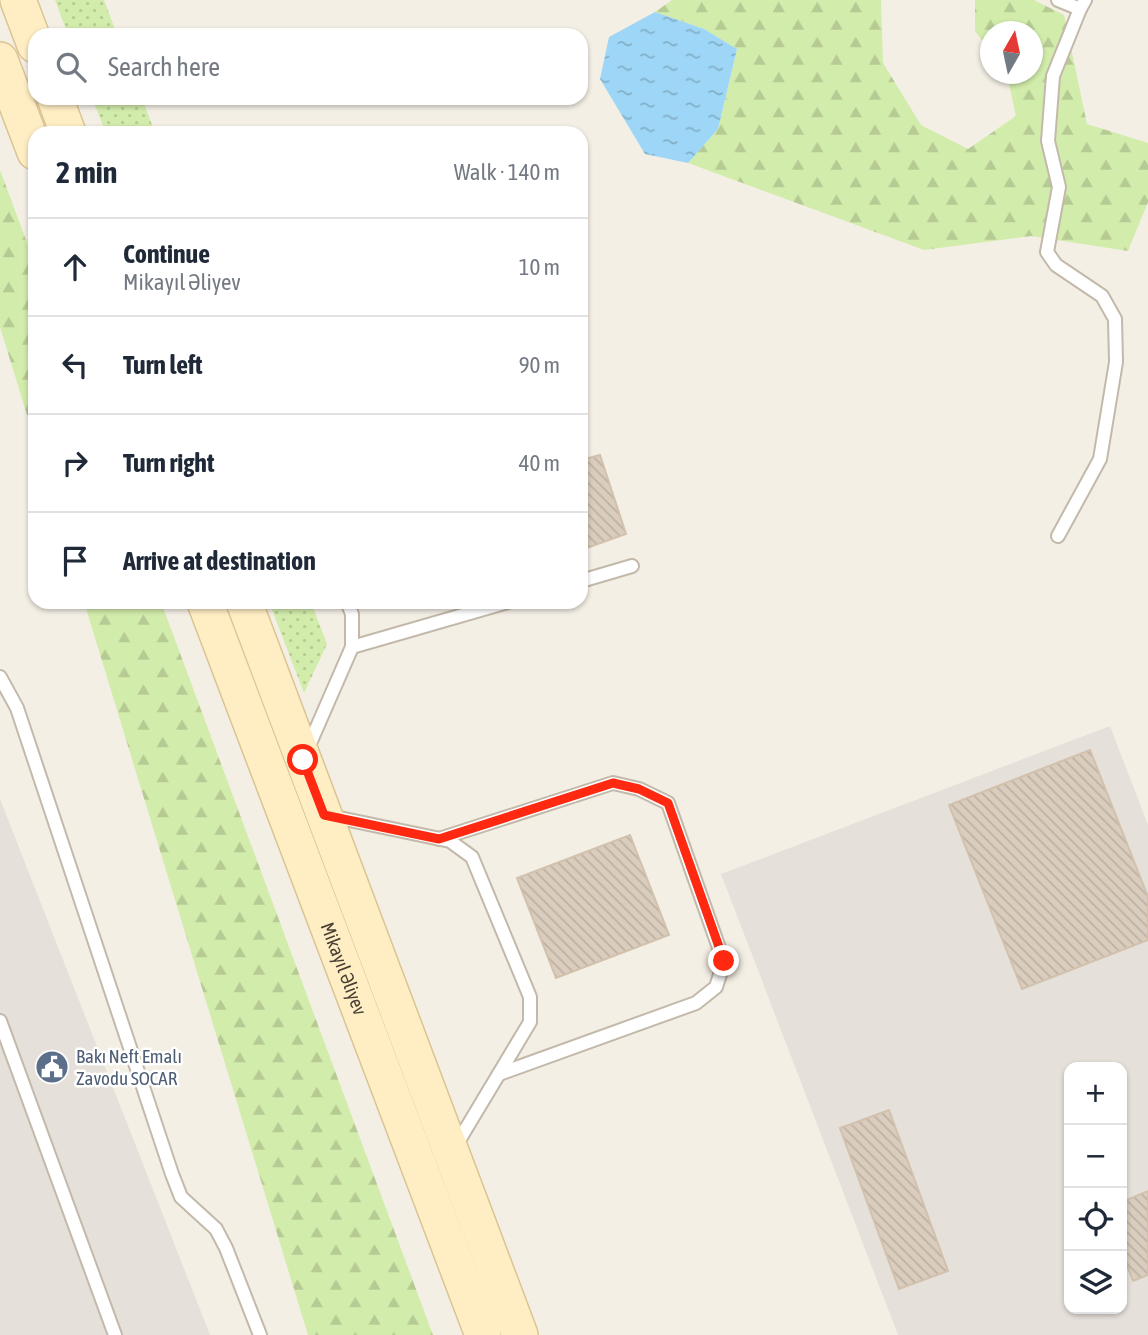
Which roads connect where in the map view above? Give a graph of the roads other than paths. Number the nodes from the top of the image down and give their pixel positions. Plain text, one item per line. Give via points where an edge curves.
1 (18, 0) edge
2 (1058, 0) edge
3 (1082, 4) edge
4 (29, 28) edge
5 (0, 60) edge
6 (58, 105) edge
7 (65, 126) edge
8 (28, 134) edge
9 (1058, 536) dead end
10 (632, 566) dead end
11 (588, 579) edge
12 (208, 609) edge
13 (247, 609) edge
14 (350, 609) edge
15 (484, 609) edge
16 (352, 647) junction
17 (0, 677) edge
18 (303, 760) junction
19 (324, 815) junction
20 (439, 839) junction
21 (0, 1021) edge
22 (499, 1074) junction
23 (451, 1153) junction
24 (115, 1335) edge
25 (260, 1335) edge
26 (483, 1335) edge
27 (520, 1335) edge

1 - 4 main road
2 - 3 lane
3 - 9 lane via 1053,76 1048,141 1059,187 1047,252 1056,265 1102,296 1115,319 1116,362 1100,459
5 - 8 main road
6 - 7 main road
10 - 11 lane
12 - 26 main road, Mikayıl Əliyev
13 - 18 main road, Mikayıl Əliyev
14 - 16 lane
15 - 16 lane
16 - 18 lane
17 - 25 lane via 17,708 181,1197 216,1229
18 - 19 main road, Mikayıl Əliyev
19 - 20 lane
19 - 23 main road, Mikayıl Əliyev
20 - 22 lane via 450,841 471,858 530,997 530,1022
20 - 22 lane via 613,783 639,789 668,803 724,961 716,987 696,1003
21 - 24 lane
22 - 23 lane
23 - 27 main road, Mikayıl Əliyev

